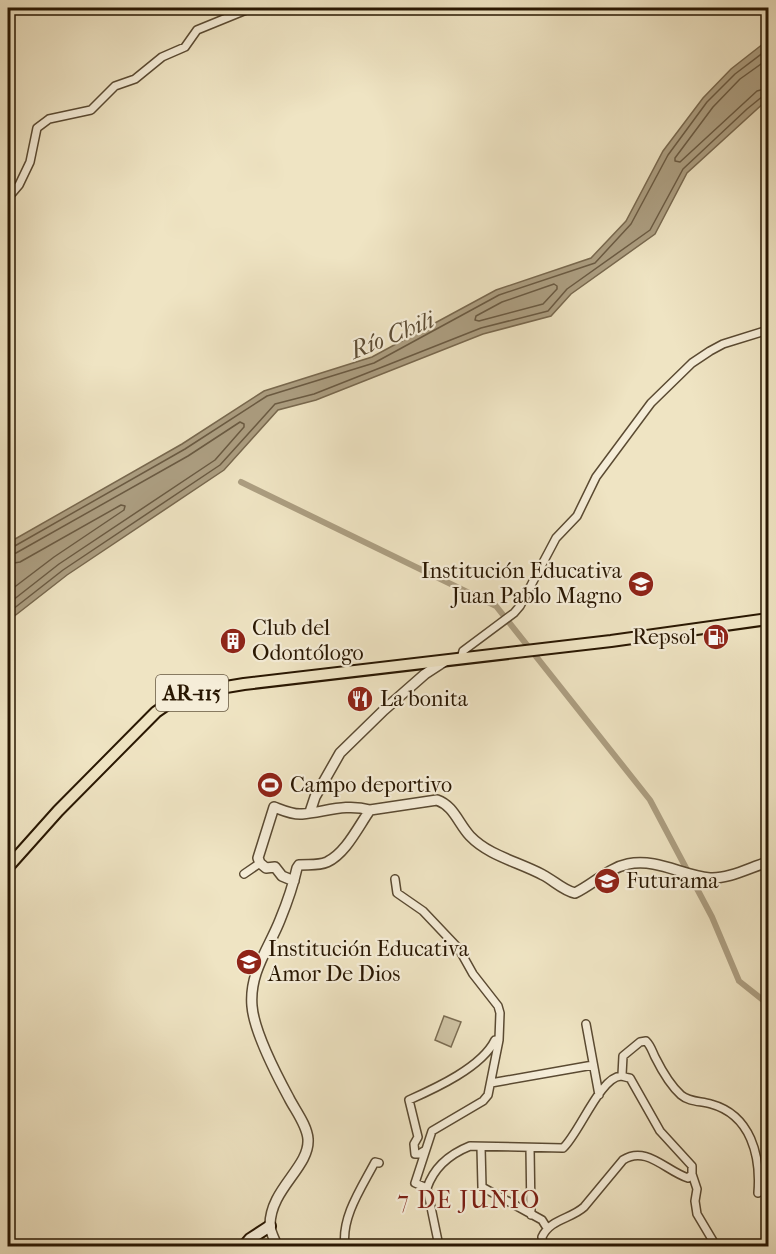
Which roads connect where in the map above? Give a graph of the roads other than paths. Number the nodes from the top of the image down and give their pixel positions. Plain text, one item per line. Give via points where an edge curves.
1 (227, 8) edge
2 (251, 8) edge
3 (232, 15) junction
4 (8, 198) edge
5 (768, 330) edge
6 (768, 619) edge
7 (461, 659) junction
8 (445, 661) junction
9 (414, 664) junction
10 (425, 674) junction
11 (369, 810) junction
12 (310, 812) junction
13 (768, 862) edge
14 (260, 863) junction
15 (8, 867) edge
16 (244, 874) dead end
17 (395, 879) dead end
18 (294, 881) junction
19 (586, 1024) dead end
20 (499, 1040) junction
21 (593, 1065) junction
22 (622, 1075) junction
23 (491, 1083) junction
24 (599, 1095) junction
25 (481, 1147) junction
26 (530, 1148) junction
27 (424, 1151) junction
28 (379, 1163) dead end
29 (692, 1174) junction
30 (427, 1188) junction
31 (758, 1193) dead end
32 (531, 1215) junction
33 (270, 1226) junction
34 (547, 1228) junction
35 (244, 1246) edge
36 (277, 1246) edge
37 (345, 1246) edge
38 (439, 1246) edge
39 (543, 1246) edge
40 (716, 1246) edge

1 - 3 street
2 - 3 street
3 - 4 street via 197,30 185,48 162,57 135,79 115,86 91,110 49,119 37,128 30,162
5 - 7 street via 710,351 651,403 596,477 577,516 556,538 520,606 463,651
6 - 7 main road, AR-115
7 - 8 main road, AR-115
8 - 9 main road, AR-115
8 - 10 street
9 - 10 main road via 423,668
9 - 15 main road, AR-115 via 200,690 181,696 143,723
10 - 12 street via 340,753
11 - 12 street via 337,808
11 - 13 street via 436,800 446,803 470,836 492,852 575,893 616,867 631,863 651,863 710,878
11 - 18 street via 336,856 317,864 299,865
12 - 14 street via 295,814 273,807 259,853
14 - 16 street
14 - 18 street via 267,868 275,867 282,876
17 - 20 street via 397,893 423,911 459,949 498,1006
18 - 33 street via 260,961 252,997 255,1024 308,1140 303,1162 276,1199
19 - 21 street
20 - 23 street
20 - 27 street via 482,1059 441,1086 409,1100 417,1137 415,1154
21 - 23 street
21 - 24 street
22 - 24 street via 613,1078
22 - 29 street via 630,1078 660,1131 692,1166
22 - 31 street via 623,1056 640,1041 646,1041 683,1097 735,1116 756,1151
23 - 27 street via 483,1101 432,1131
24 - 26 street via 563,1148
25 - 26 street
25 - 30 street via 470,1146 446,1159
25 - 32 street via 482,1187
26 - 32 street
27 - 30 street via 415,1183
28 - 37 street via 375,1162 354,1202 345,1231
29 - 34 street via 688,1178 650,1157 630,1155 584,1207
29 - 40 street via 697,1189 697,1214
30 - 38 street
32 - 34 street via 542,1220
33 - 35 main road
33 - 36 street
34 - 39 street

